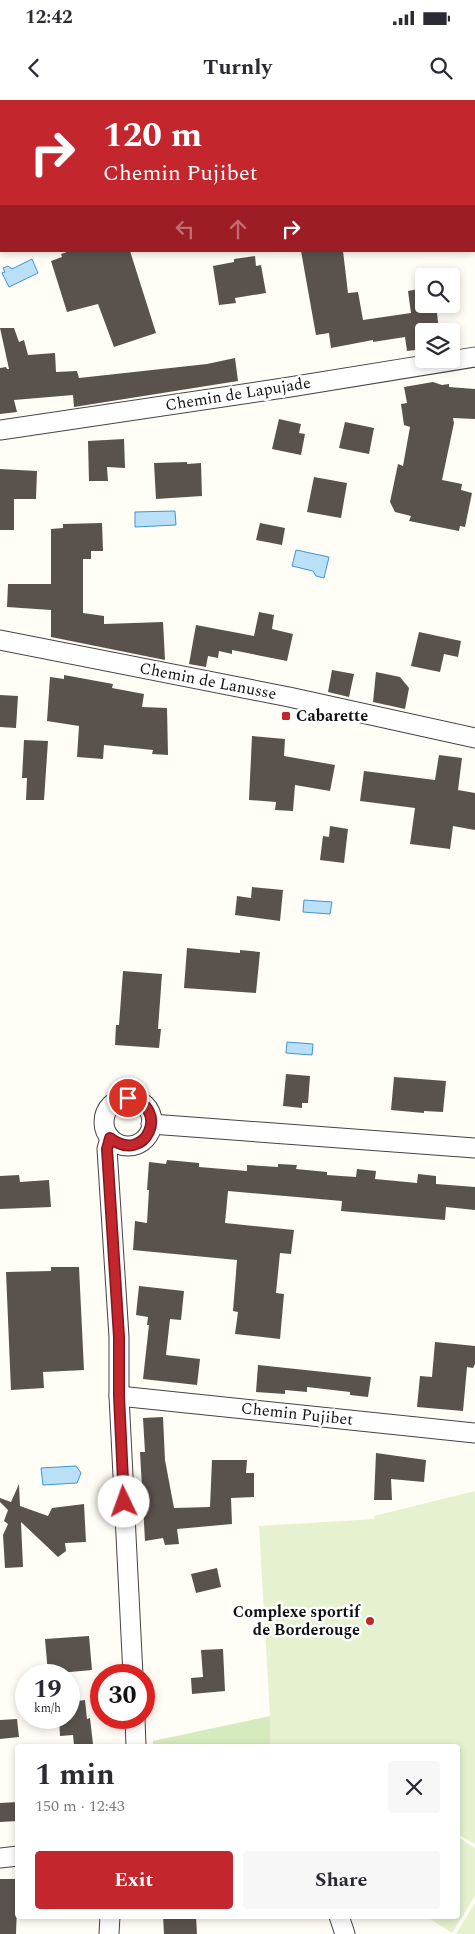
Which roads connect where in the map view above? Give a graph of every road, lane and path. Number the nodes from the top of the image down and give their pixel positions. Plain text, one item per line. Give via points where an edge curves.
1 (475, 357) edge
2 (0, 430) edge
3 (0, 640) edge
4 (475, 738) edge
5 (151, 1124) junction
6 (110, 1138) junction
7 (475, 1148) edge
8 (119, 1396) junction
9 (475, 1433) edge
10 (132, 1664) edge
11 (135, 1729) edge
12 (136, 1744) edge
13 (15, 1856) edge
14 (0, 1858) edge
15 (110, 1919) edge
16 (340, 1919) edge
17 (109, 1934) edge
18 (345, 1934) edge

1 - 2 street, Chemin de Lapujade
3 - 4 street, Chemin de Lanusse via 280,695
5 - 6 street via 145,1138 131,1145 123,1145
5 - 6 street via 151,1116 142,1103 136,1099 120,1099 113,1103 105,1116
5 - 7 street
6 - 8 street via 107,1149 119,1337
8 - 9 street, Chemin Pujibet
8 - 10 street
11 - 12 street
13 - 14 street
15 - 17 street
16 - 18 street

